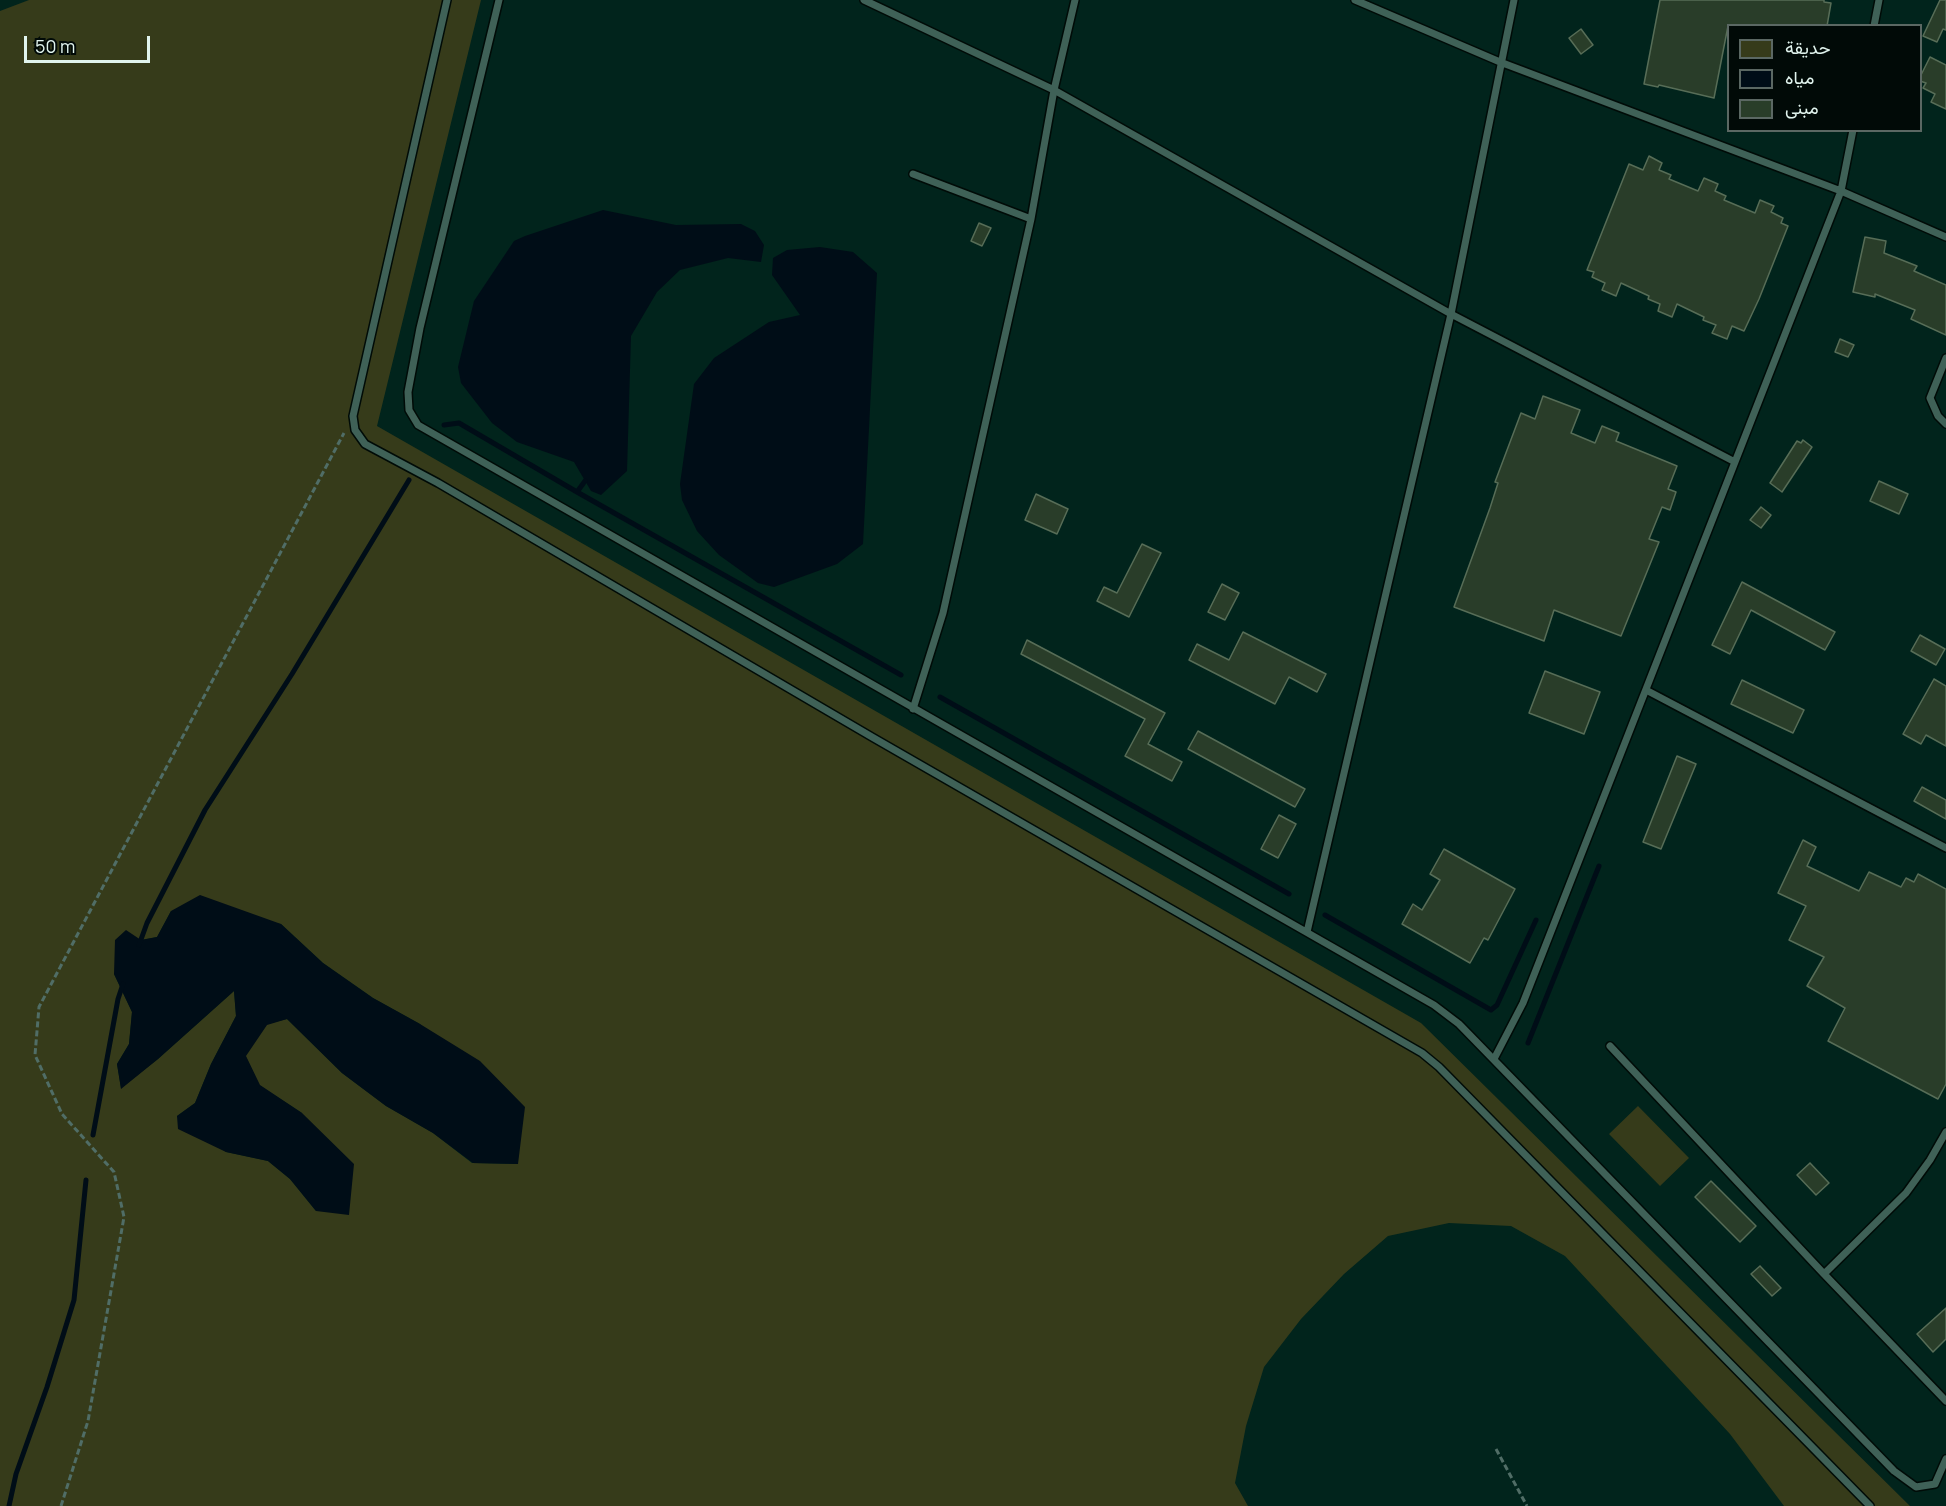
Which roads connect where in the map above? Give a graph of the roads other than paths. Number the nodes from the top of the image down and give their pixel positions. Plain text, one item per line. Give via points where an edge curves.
1 (447, 0) edge
2 (499, 0) edge
3 (864, 0) edge
4 (1075, 0) edge
5 (1355, 0) edge
6 (1514, 0) edge
7 (1879, 0) edge
8 (1874, 24) edge
9 (1500, 62) junction
10 (1054, 90) junction
11 (1853, 132) edge
12 (913, 174) dead end
13 (1841, 191) junction
14 (1031, 219) junction
15 (1946, 237) edge
16 (1451, 314) junction
17 (1946, 358) edge
18 (1946, 424) edge
19 (1735, 462) junction
20 (1646, 690) junction
21 (914, 709) junction
22 (1946, 848) edge
23 (1307, 932) junction
24 (1610, 1046) dead end
25 (1494, 1059) junction
26 (1946, 1132) edge
27 (1824, 1274) junction
28 (1946, 1401) edge
29 (1946, 1459) edge
30 (1870, 1506) edge

1 - 30 lane via 353,416 355,430 365,444 1422,1053
2 - 21 lane via 420,328 408,392 409,410 418,425
3 - 10 lane
4 - 10 lane
5 - 9 lane
6 - 9 lane
7 - 8 lane
9 - 13 lane
9 - 16 lane
10 - 14 lane
10 - 16 lane
11 - 13 lane
12 - 14 lane
13 - 15 lane
13 - 19 lane
14 - 21 lane via 943,613
16 - 19 lane
16 - 23 lane
17 - 18 lane via 1929,398
19 - 20 lane
20 - 22 lane
20 - 25 lane via 1523,1003
21 - 23 lane
23 - 25 lane via 1434,1005 1460,1024
24 - 27 lane
25 - 29 lane via 1894,1471 1916,1487 1935,1484
26 - 27 lane via 1906,1192
27 - 28 lane

